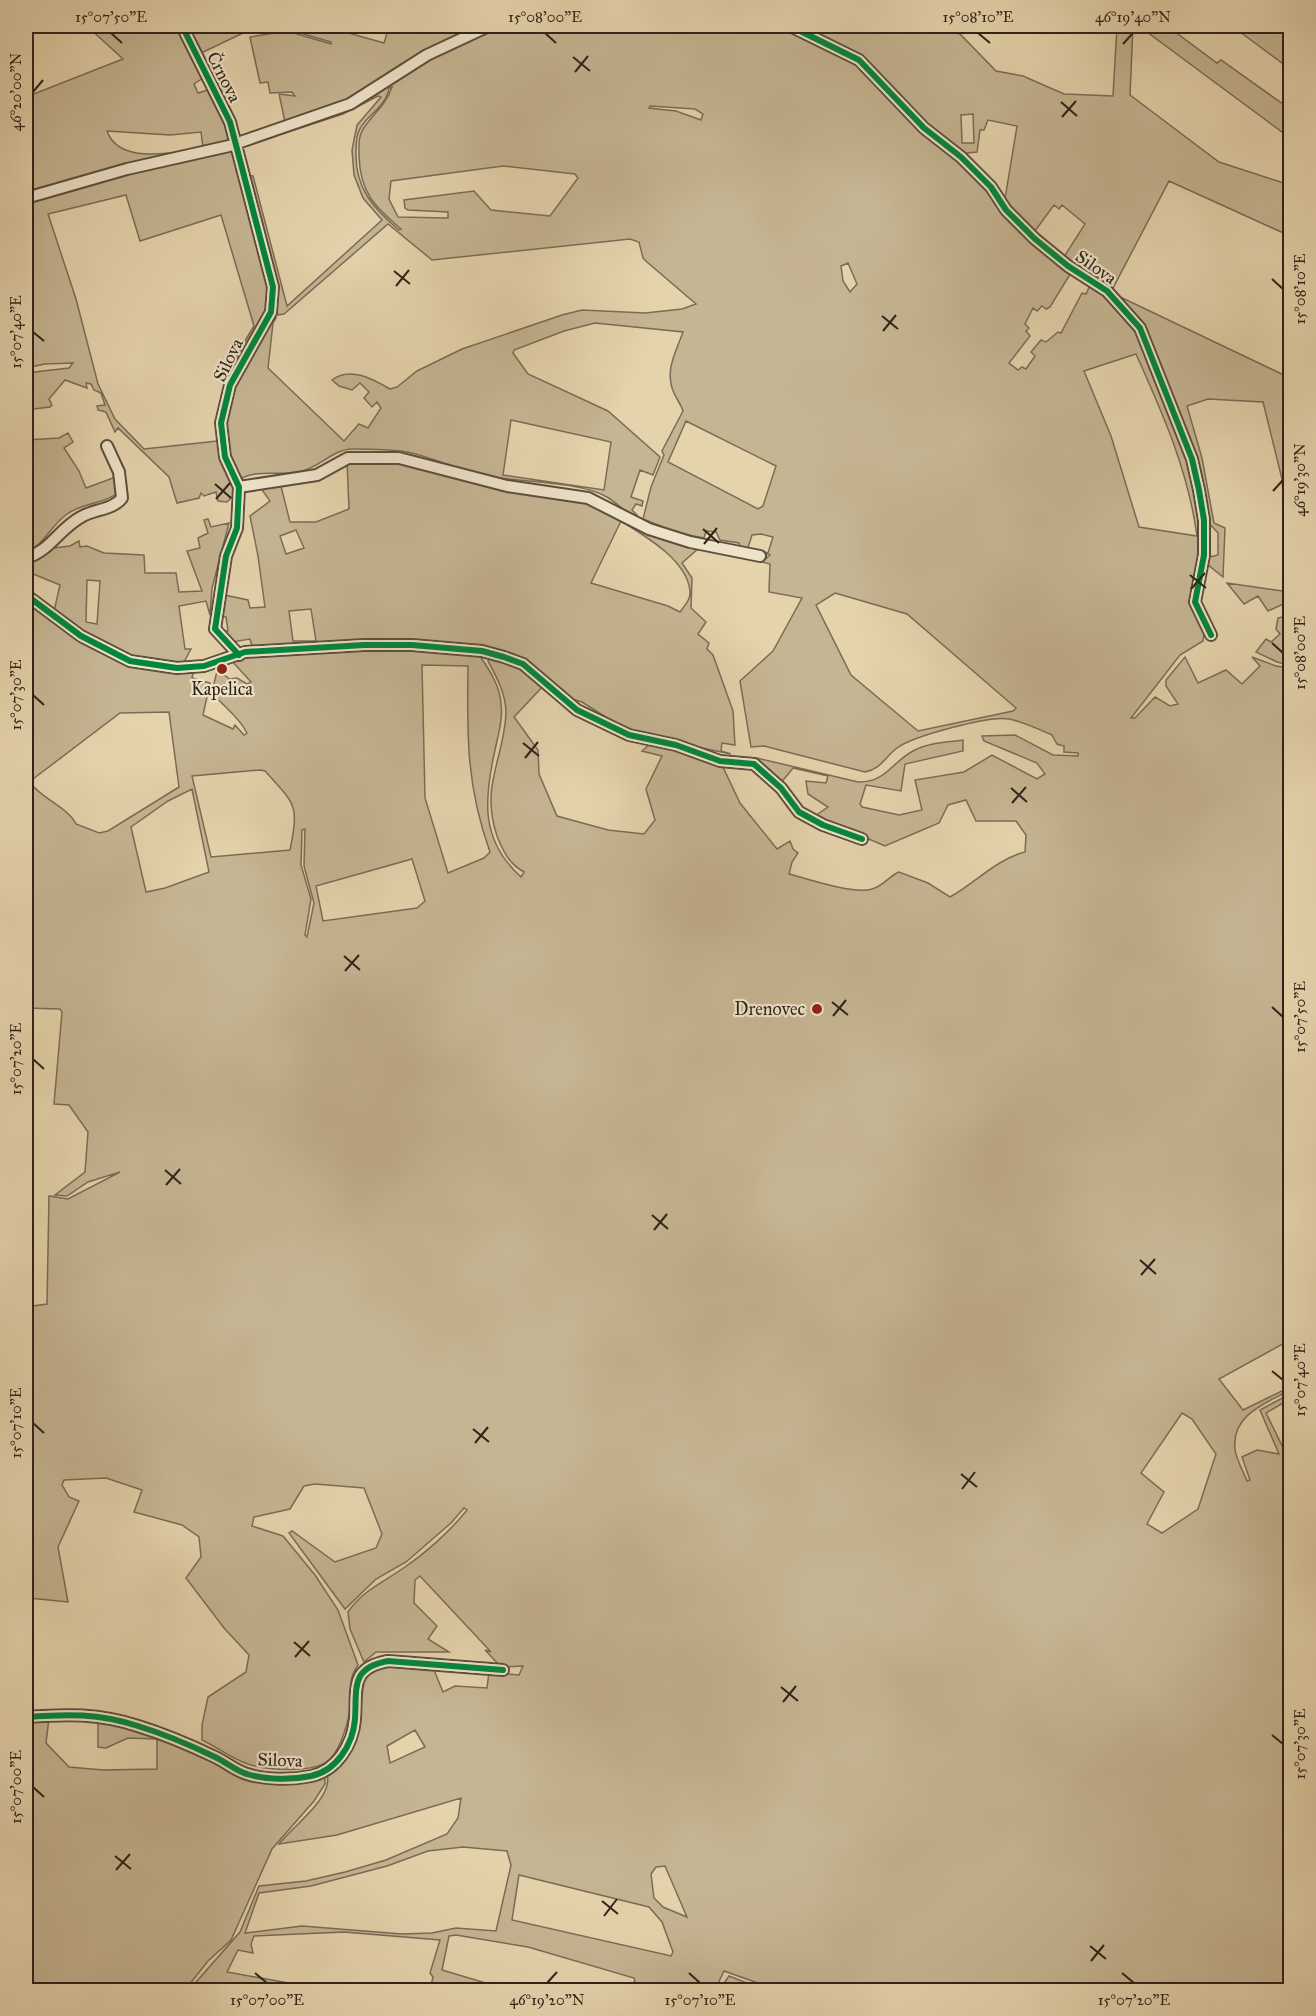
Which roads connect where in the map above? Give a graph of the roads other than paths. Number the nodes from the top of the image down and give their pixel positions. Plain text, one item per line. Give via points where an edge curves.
1 (182, 26) edge
2 (489, 26) edge
3 (790, 26) edge
4 (235, 144) junction
5 (26, 198) edge
6 (107, 446) dead end
7 (239, 488) junction
8 (760, 556) dead end
9 (26, 558) edge
10 (26, 595) edge
11 (1211, 635) dead end
12 (239, 655) junction
13 (862, 839) dead end
14 (503, 1670) dead end
15 (26, 1718) edge

1 - 4 street, Črnova via 230,122
2 - 4 street via 427,55 350,104
3 - 11 street, Silova via 859,60 924,128 991,187 1006,210 1035,239 1107,291 1140,328 1192,459 1204,520 1204,555 1195,602
4 - 5 street via 126,169
4 - 7 street, Silova via 273,287 271,312 230,385 221,423 225,457
6 - 9 street via 120,472 122,498 117,505 81,516 49,547
7 - 8 street via 317,475 348,458 399,458 507,486 588,498 649,529 690,543
7 - 12 street, Silova via 237,528 226,556 216,629
10 - 12 street via 81,636 130,662 177,668 204,666
12 - 13 street via 412,645 482,651 504,657 523,664 577,710 629,735 676,745 720,761 754,764 800,812
14 - 15 street, Silova via 388,1661 372,1664 356,1683 355,1719 348,1746 326,1772 310,1777 246,1774 178,1741 95,1714

